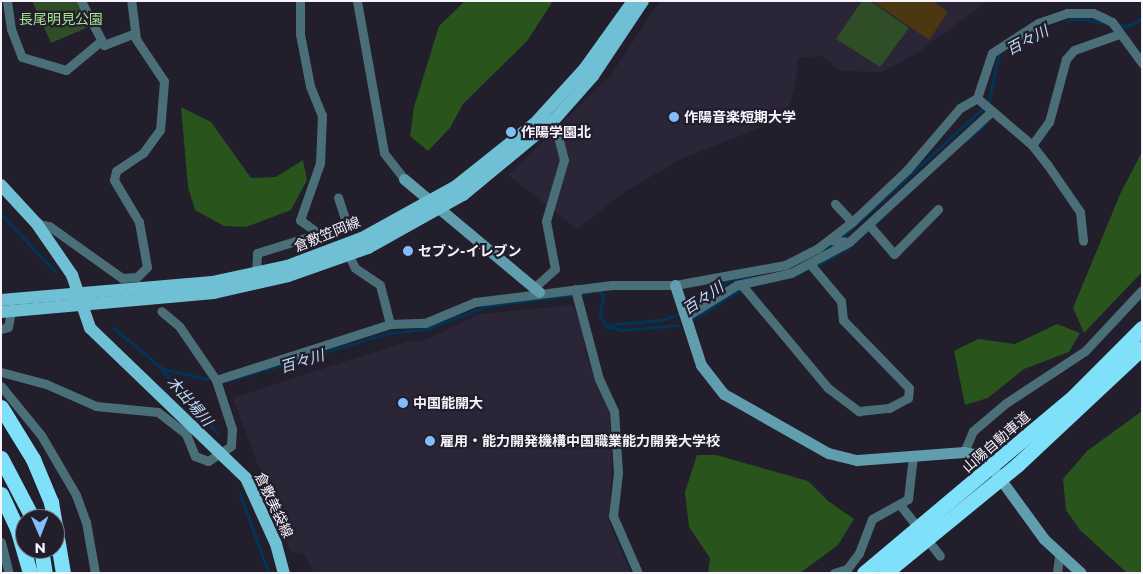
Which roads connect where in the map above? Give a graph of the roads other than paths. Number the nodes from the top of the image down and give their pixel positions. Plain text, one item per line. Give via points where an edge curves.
1 (7, 1) edge
2 (81, 1) edge
3 (131, 1) edge
4 (300, 1) edge
5 (357, 1) edge
6 (633, 1) edge
7 (643, 1) edge
8 (136, 33) junction
9 (1118, 33) junction
10 (101, 41) junction
11 (1142, 63) edge
12 (985, 106) junction
13 (554, 120) junction
14 (1032, 145) junction
15 (907, 170) junction
16 (914, 178) junction
17 (404, 179) joint
18 (1, 185) edge
19 (338, 197) dead end
20 (433, 201) junction
21 (835, 204) dead end
22 (443, 209) junction
23 (938, 209) dead end
24 (852, 222) junction
25 (38, 224) junction
26 (871, 227) junction
27 (318, 234) junction
28 (830, 240) junction
29 (1083, 241) dead end
30 (847, 242) junction
31 (349, 256) junction
32 (811, 267) junction
33 (256, 274) junction
34 (739, 282) junction
35 (675, 284) junction
36 (538, 289) junction
37 (1142, 290) edge
38 (575, 291) junction
39 (1, 300) edge
40 (79, 301) junction
41 (161, 311) dead end
42 (6, 312) edge
43 (686, 312) junction
44 (390, 324) junction
45 (1142, 328) edge
46 (1, 329) edge
47 (1142, 348) edge
48 (1, 372) edge
49 (216, 380) junction
50 (1, 386) edge
51 (1, 407) edge
52 (223, 452) junction
53 (964, 452) junction
54 (913, 456) junction
55 (1, 458) edge
56 (1012, 459) junction
57 (1, 471) edge
58 (1, 494) edge
59 (901, 506) junction
60 (19, 509) edge
61 (28, 509) edge
62 (921, 536) junction
63 (1, 542) edge
64 (940, 556) dead end
65 (1059, 556) junction
66 (33, 559) edge
67 (43, 559) edge
68 (8, 573) edge
69 (30, 573) edge
70 (35, 573) edge
71 (45, 573) edge
72 (63, 573) edge
73 (95, 573) edge
74 (284, 573) edge
75 (638, 573) edge
76 (834, 573) edge
77 (864, 573) edge
78 (886, 573) edge
79 (1056, 573) edge
80 (1080, 573) edge

1 - 10 street via 22,58 66,70
2 - 10 street
3 - 8 street
4 - 27 street via 300,34 310,86 322,115 320,164 300,220
5 - 17 street via 384,152
6 - 20 main road, 倉敷笠岡線 via 584,68 535,123
7 - 13 main road, 倉敷笠岡線 via 593,76
8 - 10 street via 106,45
8 - 25 street via 162,72 162,116 152,144 116,171 114,180 139,222 147,267 137,278 122,278 49,226
9 - 11 street
9 - 12 street via 1112,22 1093,13 1067,14 1038,23 992,53
9 - 14 street via 1074,50 1066,59 1049,122
12 - 14 street
12 - 15 street via 960,108
12 - 16 street
13 - 22 main road, 倉敷笠岡線
13 - 36 street via 564,160 546,221 555,270
14 - 29 street via 1080,212
15 - 16 street
15 - 24 street
16 - 26 street
17 - 20 street
18 - 25 main road
19 - 27 street via 346,225
20 - 22 street
20 - 33 main road, 倉敷笠岡線 via 345,246
21 - 24 street
22 - 31 main road, 倉敷笠岡線
22 - 36 street
23 - 26 street via 894,254
24 - 28 street
25 - 40 main road via 72,275
26 - 30 street
27 - 33 street via 257,253
28 - 30 street
28 - 34 street via 785,265
30 - 32 street
31 - 40 main road, 倉敷笠岡線 via 236,289
31 - 44 street via 356,268 380,285
32 - 34 street
32 - 34 street via 841,301 843,320 909,388 908,398 889,408 858,411 828,388
33 - 40 main road, 倉敷笠岡線
34 - 35 street
34 - 43 street
35 - 38 street
35 - 43 street
36 - 38 street
36 - 44 street via 475,302 425,323
37 - 53 street via 1085,351 1006,403 973,431
38 - 75 street via 582,305 600,379 614,411 618,473 613,516
39 - 40 main road
40 - 42 main road
40 - 52 main road, 倉敷美袋線 via 98,338
41 - 49 street via 184,332
42 - 46 street via 8,327
43 - 54 street via 701,365 724,394 828,453 856,460
44 - 49 street
45 - 56 highway, 山陽自動車道
47 - 56 highway, 山陽自動車道
48 - 52 street via 46,384 96,406 158,412 186,434 198,460 208,461
49 - 52 street via 233,437
50 - 73 street via 41,435 76,495 86,522
51 - 72 highway via 43,480 57,523
52 - 74 main road, 倉敷美袋線 via 256,495
53 - 54 street
53 - 65 street via 988,462
54 - 59 street via 912,488
55 - 61 highway
56 - 62 highway, 山陽自動車道
57 - 60 highway
58 - 69 highway via 17,528
59 - 64 street
59 - 76 street via 872,519 859,553 847,569
62 - 77 highway, 山陽自動車道
62 - 78 highway, 山陽自動車道
63 - 68 street
65 - 79 street
65 - 80 street
66 - 70 highway
67 - 71 highway

